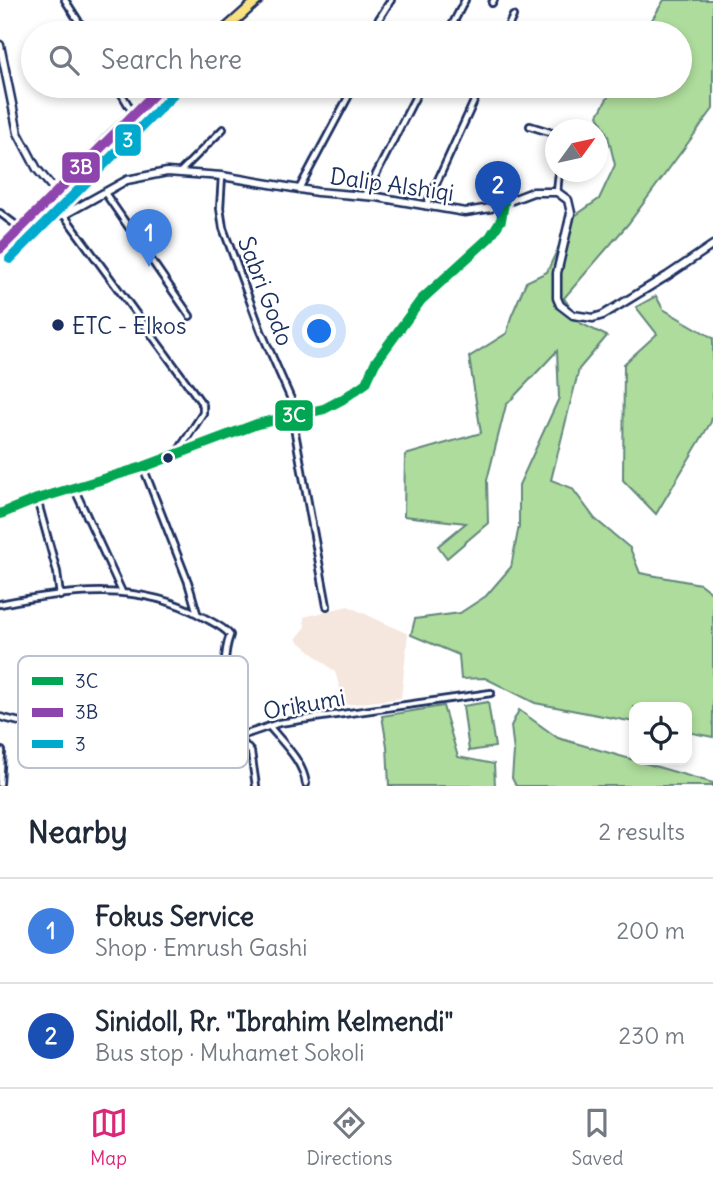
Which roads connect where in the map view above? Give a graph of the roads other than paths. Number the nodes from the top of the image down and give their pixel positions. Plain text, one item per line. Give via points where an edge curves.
1 (65, 0) edge
2 (258, 0) edge
3 (390, 0) edge
4 (465, 0) edge
5 (513, 16) dead end
6 (78, 21) edge
7 (234, 21) edge
8 (377, 21) edge
9 (454, 21) edge
10 (511, 21) edge
11 (0, 45) edge
12 (8, 79) junction
13 (0, 83) edge
14 (124, 98) edge
15 (149, 98) edge
16 (348, 98) edge
17 (415, 98) edge
18 (476, 98) edge
19 (133, 113) junction
20 (530, 126) dead end
21 (223, 129) dead end
22 (545, 131) edge
23 (180, 172) junction
24 (222, 176) junction
25 (558, 182) edge
26 (299, 188) junction
27 (103, 191) junction
28 (56, 192) junction
29 (557, 192) junction
30 (365, 196) junction
31 (504, 203) junction
32 (426, 206) junction
33 (0, 213) edge
34 (36, 213) junction
35 (64, 215) junction
36 (20, 229) junction
37 (713, 245) edge
38 (0, 249) edge
39 (190, 316) dead end
40 (295, 415) junction
41 (176, 454) junction
42 (142, 467) junction
43 (74, 488) junction
44 (37, 499) junction
45 (0, 514) edge
46 (122, 593) junction
47 (60, 596) junction
48 (0, 604) edge
49 (327, 606) dead end
50 (198, 614) junction
51 (224, 656) edge
52 (491, 693) dead end
53 (0, 717) edge
54 (18, 722) edge
55 (269, 726) junction
56 (248, 734) edge
57 (248, 747) edge
58 (2, 751) dead end
59 (0, 784) edge
60 (306, 784) dead end
61 (256, 786) edge

1 - 6 street
2 - 7 main road
3 - 8 street
4 - 9 street
5 - 10 street
11 - 12 street
12 - 13 street
12 - 28 street via 18,133 37,169
14 - 19 street
15 - 19 main road
16 - 26 street, Dalip Alshiqi
17 - 30 street
18 - 32 street
19 - 28 main road
20 - 22 street
21 - 23 street
23 - 24 street, Dalip Alshiqi
23 - 27 street, Dalip Alshiqi via 139,177
24 - 26 street, Dalip Alshiqi
24 - 40 street, Sabri Godo via 223,228
25 - 29 street
26 - 30 street, Dalip Alshiqi
27 - 35 street, Dalip Alshiqi
27 - 39 street
28 - 34 main road
29 - 31 street, Dalip Alshiqi via 533,192
29 - 37 street via 568,200 571,213 557,274 557,298 573,315 603,315
30 - 32 street, Dalip Alshiqi
31 - 32 street, Dalip Alshiqi via 466,212
31 - 40 street via 497,229 421,300 366,383 333,405
33 - 36 street
34 - 35 street
34 - 36 main road
35 - 41 street via 203,405 203,413
36 - 38 main road
40 - 41 street
40 - 49 street, Sabri Godo
41 - 42 street
42 - 43 street
42 - 50 street
43 - 44 street
43 - 46 street
44 - 45 street
44 - 47 street
46 - 47 street
46 - 50 street via 173,602
47 - 48 street
50 - 51 street via 230,635
52 - 55 street, Orikumi
53 - 54 street, Orikumi
55 - 56 street, Orikumi
55 - 60 street via 300,764
57 - 61 street
58 - 59 street

